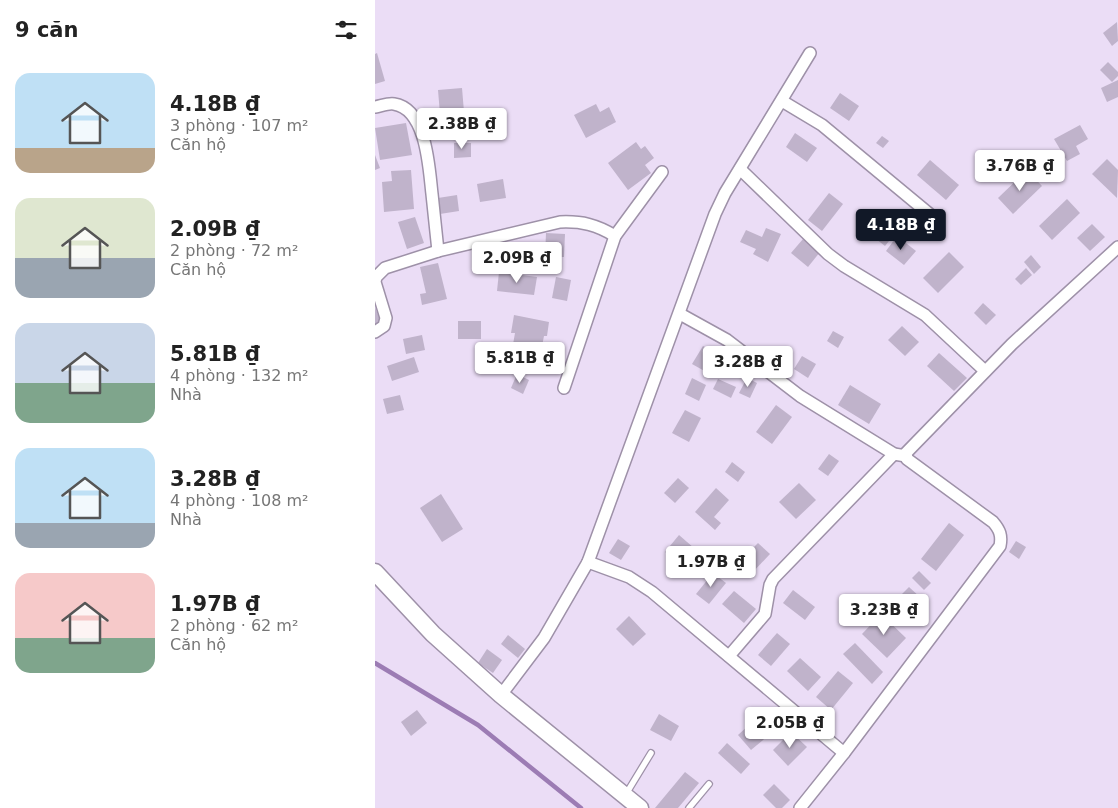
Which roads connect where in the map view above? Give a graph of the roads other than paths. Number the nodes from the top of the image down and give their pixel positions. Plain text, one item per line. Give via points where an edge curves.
1 (810, 53) dead end
2 (781, 101) junction
3 (375, 107) edge
4 (740, 169) junction
5 (662, 172) dead end
6 (933, 217) dead end
7 (615, 236) junction
8 (1118, 247) edge
9 (438, 251) junction
10 (679, 314) junction
11 (375, 332) edge
12 (985, 370) junction
13 (564, 388) dead end
14 (900, 455) junction
15 (588, 562) junction
16 (375, 572) edge
17 (729, 656) junction
18 (501, 695) junction
19 (651, 753) dead end
20 (844, 753) junction
21 (709, 784) dead end
22 (625, 796) junction
23 (640, 808) edge
24 (689, 808) edge
25 (800, 808) edge

1 - 2 street
2 - 4 street
2 - 6 street via 822,125
3 - 9 street via 393,103 401,106 418,124 427,152
4 - 10 street via 711,221
4 - 12 street via 828,254 925,316
5 - 7 street
7 - 9 street via 590,223 560,222
7 - 13 street
8 - 12 street
9 - 11 street via 390,265 376,277 376,289 385,318 384,326
10 - 14 street via 727,340 799,396
10 - 15 street
12 - 14 street via 906,453
14 - 17 street via 773,579 765,614
14 - 20 street via 993,522 999,529 1000,546
15 - 17 street via 640,583
15 - 18 street via 544,638
16 - 18 main road via 433,634
17 - 20 street
18 - 22 main road
19 - 22 lane
20 - 25 street
21 - 24 lane
22 - 23 main road

